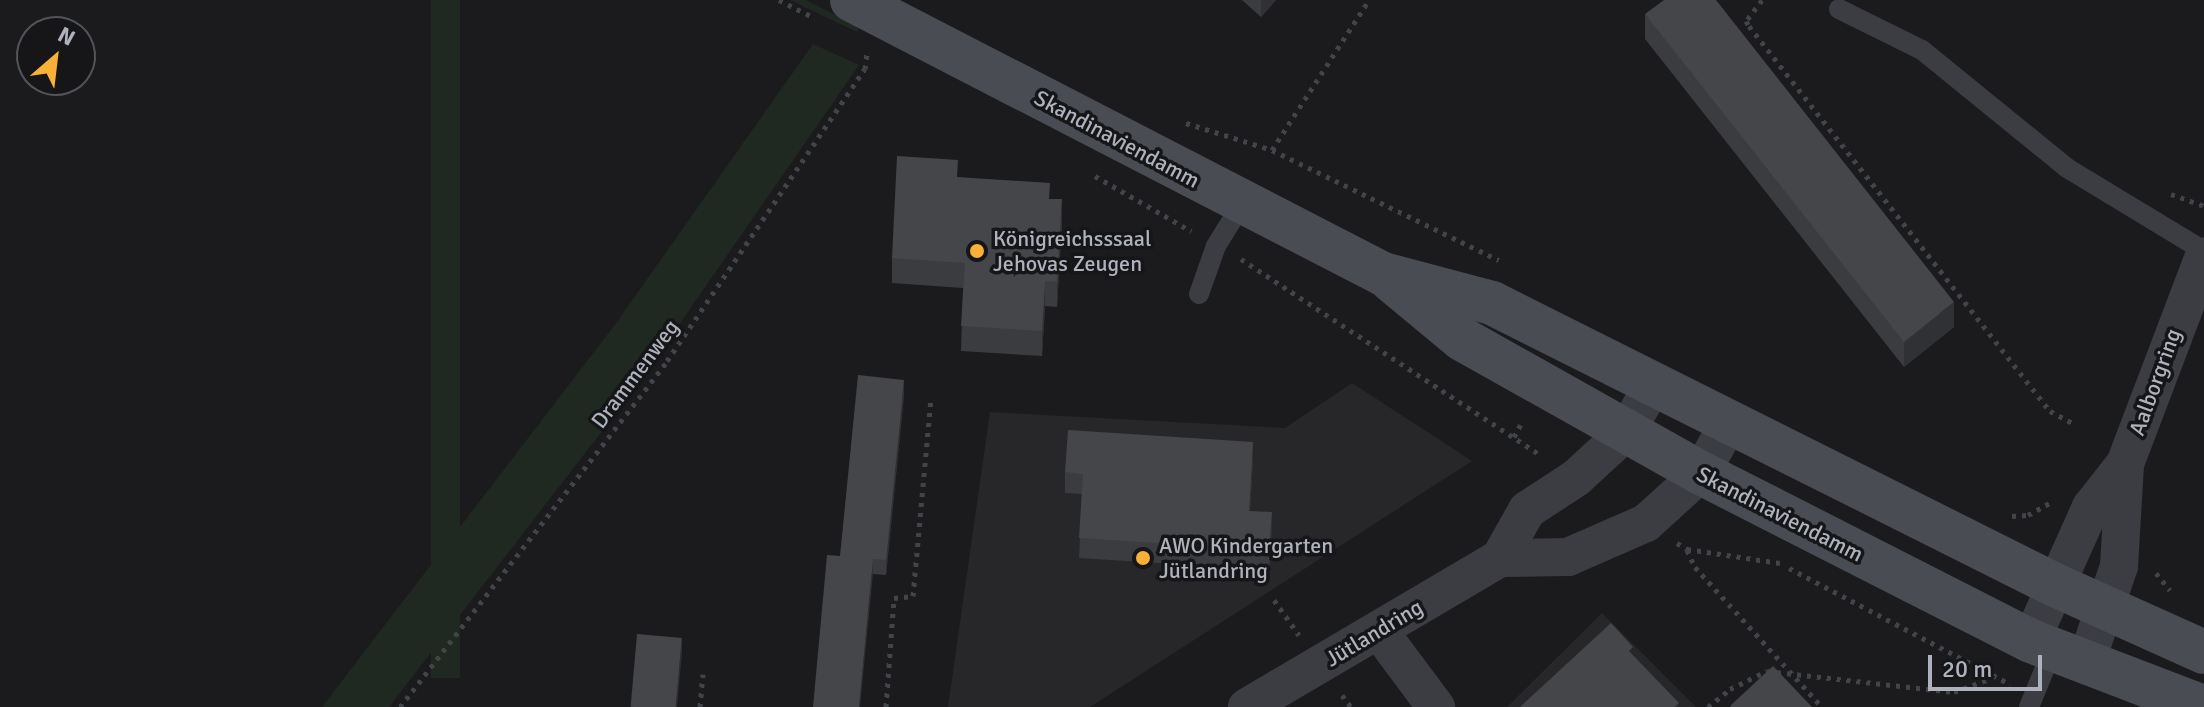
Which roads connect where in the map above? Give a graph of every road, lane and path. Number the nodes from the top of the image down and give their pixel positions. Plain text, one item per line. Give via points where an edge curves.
1 (852, 0) edge
2 (1369, 0) edge
3 (1762, 0) edge
4 (1839, 9) dead end
5 (1749, 26) junction
6 (1739, 34) edge
7 (868, 43) dead end
8 (1808, 105) junction
9 (1799, 112) edge
10 (1872, 185) junction
11 (2157, 188) dead end
12 (1863, 193) edge
13 (1242, 204) junction
14 (2204, 206) edge
15 (2204, 254) edge
16 (1509, 264) dead end
17 (1936, 267) junction
18 (1383, 274) junction
19 (1927, 274) edge
20 (1199, 294) dead end
21 (1653, 385) junction
22 (931, 399) dead end
23 (1728, 424) junction
24 (2074, 424) dead end
25 (1626, 432) junction
26 (2125, 464) junction
27 (1701, 473) junction
28 (1500, 558) junction
29 (2055, 585) junction
30 (2105, 610) junction
31 (1380, 632) junction
32 (2056, 652) junction
33 (2204, 652) edge
34 (1785, 669) junction
35 (703, 674) dead end
36 (1993, 677) junction
37 (2032, 701) edge
38 (1818, 706) edge
39 (400, 707) edge
40 (700, 707) edge
41 (886, 707) edge
42 (1247, 707) edge
43 (1436, 707) edge
44 (1708, 707) edge
45 (2203, 707) edge

1 - 13 street, Skandinaviendamm
2 - 16 path via 1272,150
3 - 5 path via 1746,21
4 - 15 lane via 1922,50 2078,175
5 - 6 path
5 - 8 path
7 - 39 path, Drammenweg via 865,69 667,361
8 - 9 path
8 - 10 path
10 - 12 path
10 - 17 path
11 - 14 path
13 - 18 street, Skandinaviendamm
13 - 20 lane via 1216,246
15 - 26 street, Aalborgring
17 - 19 path
17 - 24 path via 2050,411
18 - 21 street, Skandinaviendamm via 1483,299
18 - 25 street, Skandinaviendamm via 1462,339
21 - 23 street, Skandinaviendamm
21 - 25 street, Jütlandring
22 - 41 path via 913,596 894,598
23 - 27 street
23 - 29 street, Skandinaviendamm
25 - 27 street, Skandinaviendamm
25 - 28 street, Jütlandring via 1576,478 1527,510
26 - 29 street, Aalborgring via 2091,507
26 - 30 street, Aalborgring via 2125,523
27 - 28 street via 1646,523 1568,557
27 - 32 street, Skandinaviendamm
28 - 31 street, Jütlandring
29 - 30 street, Skandinaviendamm
29 - 32 street, Aalborgring
30 - 32 street, Aalborgring
30 - 33 street, Skandinaviendamm
31 - 42 street, Jütlandring
31 - 43 street
32 - 37 lane
32 - 45 street, Skandinaviendamm
34 - 36 path via 1954,692
34 - 36 path via 1695,567 1687,549 1778,562
34 - 38 path
34 - 44 path via 1748,679
35 - 40 path
36 - 37 path

